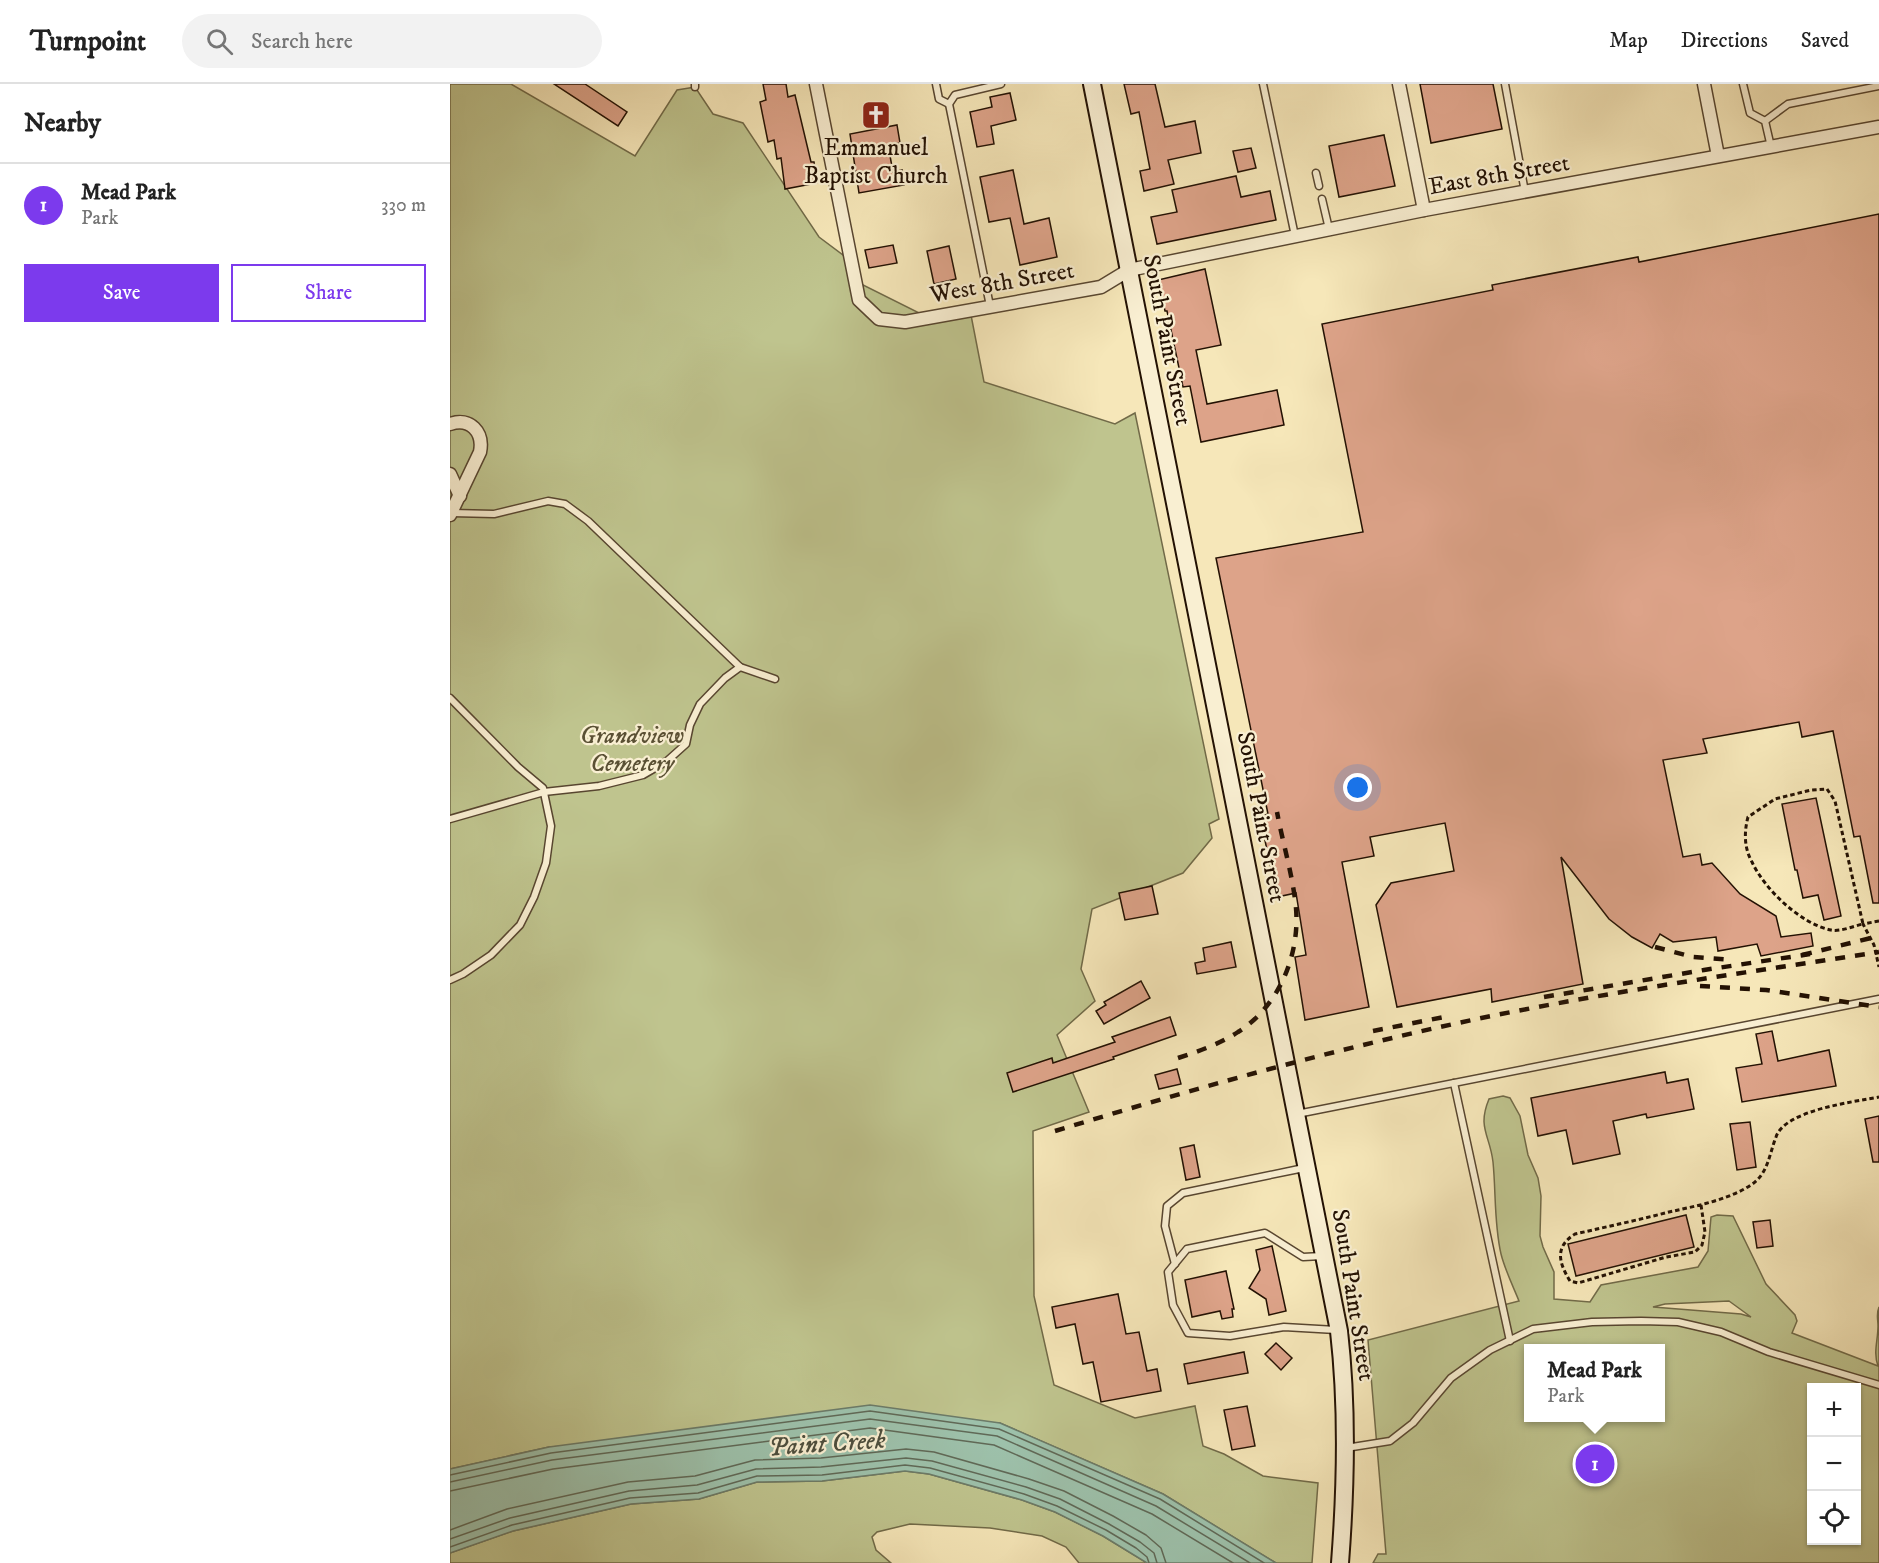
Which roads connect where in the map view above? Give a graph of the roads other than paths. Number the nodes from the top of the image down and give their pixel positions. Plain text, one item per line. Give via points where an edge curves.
1 (816, 84) edge
2 (936, 84) edge
3 (1001, 84) edge
4 (1092, 84) edge
5 (1263, 84) edge
6 (1399, 84) edge
7 (1505, 84) edge
8 (1704, 84) edge
9 (1743, 84) edge
10 (1879, 86) edge
11 (949, 104) junction
12 (1765, 121) junction
13 (1879, 127) edge
14 (1772, 147) junction
15 (1718, 156) junction
16 (1316, 173) dead end
17 (1319, 186) dead end
18 (1525, 192) junction
19 (1322, 199) dead end
20 (1424, 210) junction
21 (1329, 229) junction
22 (1295, 236) junction
23 (1129, 270) junction
24 (990, 307) junction
25 (450, 424) edge
26 (450, 474) edge
27 (460, 496) junction
28 (451, 514) edge
29 (740, 667) junction
30 (775, 679) dead end
31 (450, 698) edge
32 (544, 792) junction
33 (450, 819) edge
34 (450, 980) edge
35 (1879, 999) edge
36 (1454, 1083) junction
37 (1296, 1114) junction
38 (1307, 1168) junction
39 (1326, 1255) junction
40 (1175, 1264) junction
41 (1340, 1331) junction
42 (1510, 1341) junction
43 (1879, 1385) edge
44 (1346, 1448) junction
45 (1340, 1563) edge

1 - 24 street, West 8th Street via 859,300 879,318 905,322
2 - 11 lane via 939,99
3 - 11 lane via 955,94
4 - 23 main road, South Paint Street
5 - 22 lane
6 - 20 street
7 - 18 lane
8 - 15 street
9 - 12 lane via 1750,113
10 - 12 lane via 1788,104
11 - 24 lane
12 - 14 lane
13 - 14 street, East 8th Street
14 - 15 street, East 8th Street
15 - 18 street, East 8th Street
16 - 17 lane
18 - 20 street, East 8th Street
19 - 21 lane
20 - 21 street, East 8th Street
21 - 22 street, East 8th Street
22 - 23 street, East 8th Street
23 - 24 street, West 8th Street via 1101,287
23 - 37 main road, South Paint Street
25 - 27 street via 460,421 476,428 482,444
26 - 27 street
27 - 28 street
28 - 29 lane via 494,514 548,501 566,504 588,520
29 - 30 lane
29 - 32 lane via 700,704 690,725 687,744 667,761 643,775 599,786
31 - 32 lane
32 - 33 lane
32 - 34 lane via 551,826 546,863 520,925 490,955
35 - 36 lane
36 - 37 lane
36 - 42 lane
37 - 38 main road, South Paint Street
38 - 39 main road, South Paint Street
38 - 40 lane via 1183,1193 1167,1206 1165,1226
39 - 40 lane via 1303,1257 1265,1233 1187,1249
39 - 41 main road, South Paint Street
40 - 41 lane via 1168,1272 1173,1305 1188,1333 1230,1336 1284,1327
41 - 44 main road, South Paint Street
42 - 43 lane via 1533,1329 1592,1322 1678,1322 1721,1332 1769,1352
42 - 44 lane via 1490,1350 1451,1378 1413,1423 1390,1441
44 - 45 main road, South Paint Street

